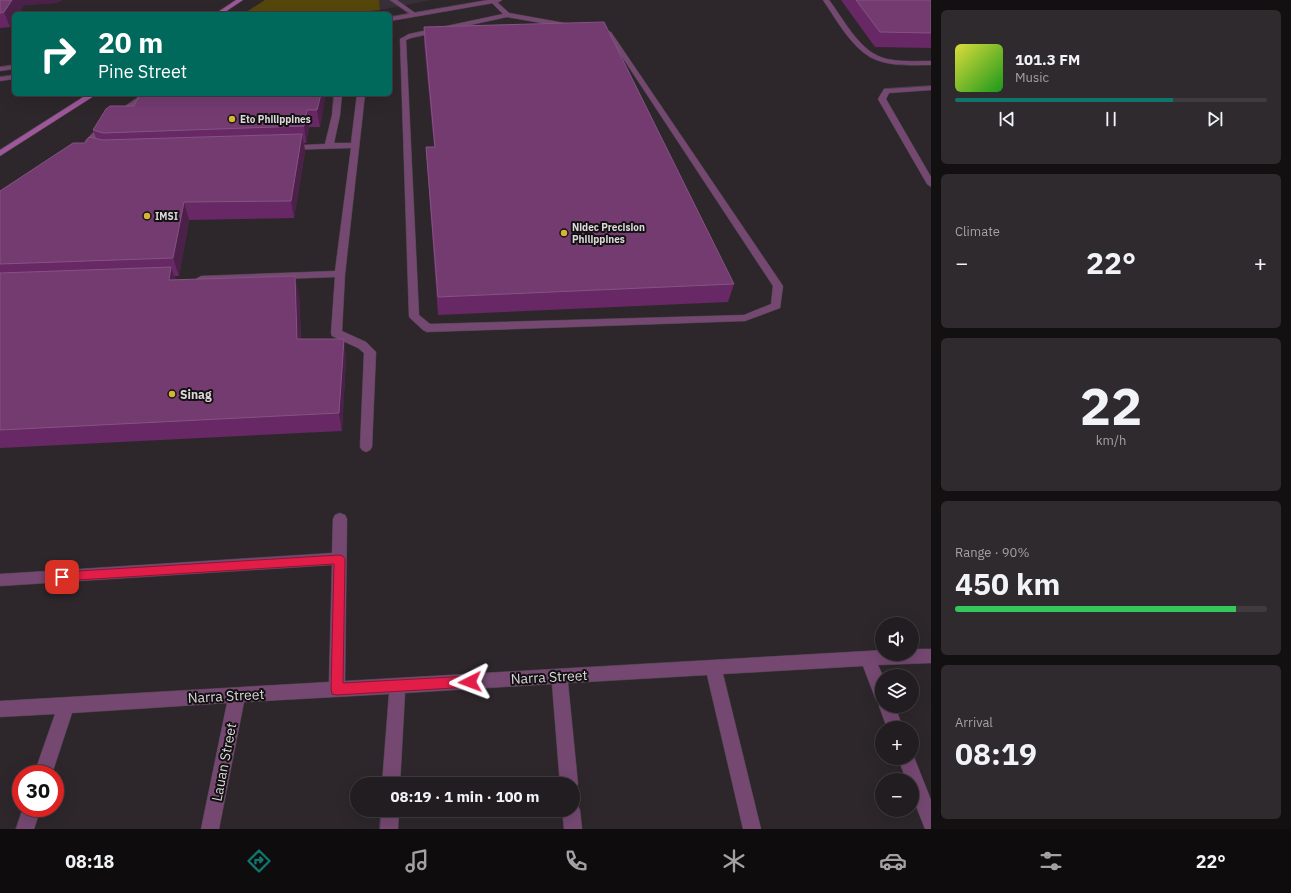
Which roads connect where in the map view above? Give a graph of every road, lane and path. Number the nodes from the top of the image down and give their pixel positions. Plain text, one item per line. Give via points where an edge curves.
1 (240, 0) edge
2 (393, 0) edge
3 (826, 0) edge
4 (496, 1) edge
5 (221, 12) edge
6 (415, 15) junction
7 (507, 16) junction
8 (392, 19) edge
9 (575, 27) edge
10 (590, 29) edge
11 (931, 63) edge
12 (12, 67) edge
13 (0, 69) edge
14 (12, 77) edge
15 (0, 79) edge
16 (931, 88) edge
17 (89, 96) edge
18 (145, 96) edge
19 (338, 96) edge
20 (362, 96) edge
21 (329, 146) junction
22 (356, 146) junction
23 (271, 148) edge
24 (104, 152) edge
25 (0, 154) edge
26 (931, 184) edge
27 (340, 274) junction
28 (190, 279) edge
29 (366, 447) dead end
30 (340, 519) dead end
31 (339, 559) junction
32 (0, 580) edge
33 (931, 656) edge
34 (868, 658) junction
35 (713, 667) junction
36 (559, 676) junction
37 (875, 676) edge
38 (396, 686) junction
39 (337, 689) junction
40 (237, 695) junction
41 (66, 705) junction
42 (0, 709) edge
43 (46, 765) edge
44 (909, 765) edge
45 (391, 777) edge
46 (568, 777) edge
47 (29, 817) edge
48 (390, 817) edge
49 (572, 817) edge
50 (931, 823) edge
51 (25, 829) edge
52 (210, 829) edge
53 (389, 829) edge
54 (573, 829) edge
55 (752, 829) edge

1 - 5 main road
2 - 6 street
3 - 11 street via 860,46 873,56 896,62
4 - 6 street
4 - 7 street
6 - 8 street
7 - 9 street
7 - 10 street via 403,39 414,316 427,328 745,318 776,306 778,286 609,33
12 - 13 street
14 - 15 street
16 - 26 street via 887,92 882,99
17 - 25 main road
18 - 24 street via 108,122 89,142 93,149
19 - 21 street
20 - 22 street
21 - 22 street
21 - 23 street
22 - 27 street
27 - 28 street
27 - 29 street via 336,333 362,345 370,352
30 - 31 street
31 - 32 street
31 - 39 street
33 - 34 street, Narra Street
34 - 35 street, Narra Street
34 - 37 street
35 - 36 street, Narra Street
35 - 55 street
36 - 38 street, Narra Street
36 - 46 street
38 - 39 street, Narra Street
38 - 45 street
39 - 40 street, Narra Street
40 - 41 street, Narra Street
40 - 52 street, Lauan Street
41 - 42 street, Narra Street
41 - 43 street
44 - 50 street
47 - 51 street
48 - 53 street
49 - 54 street

